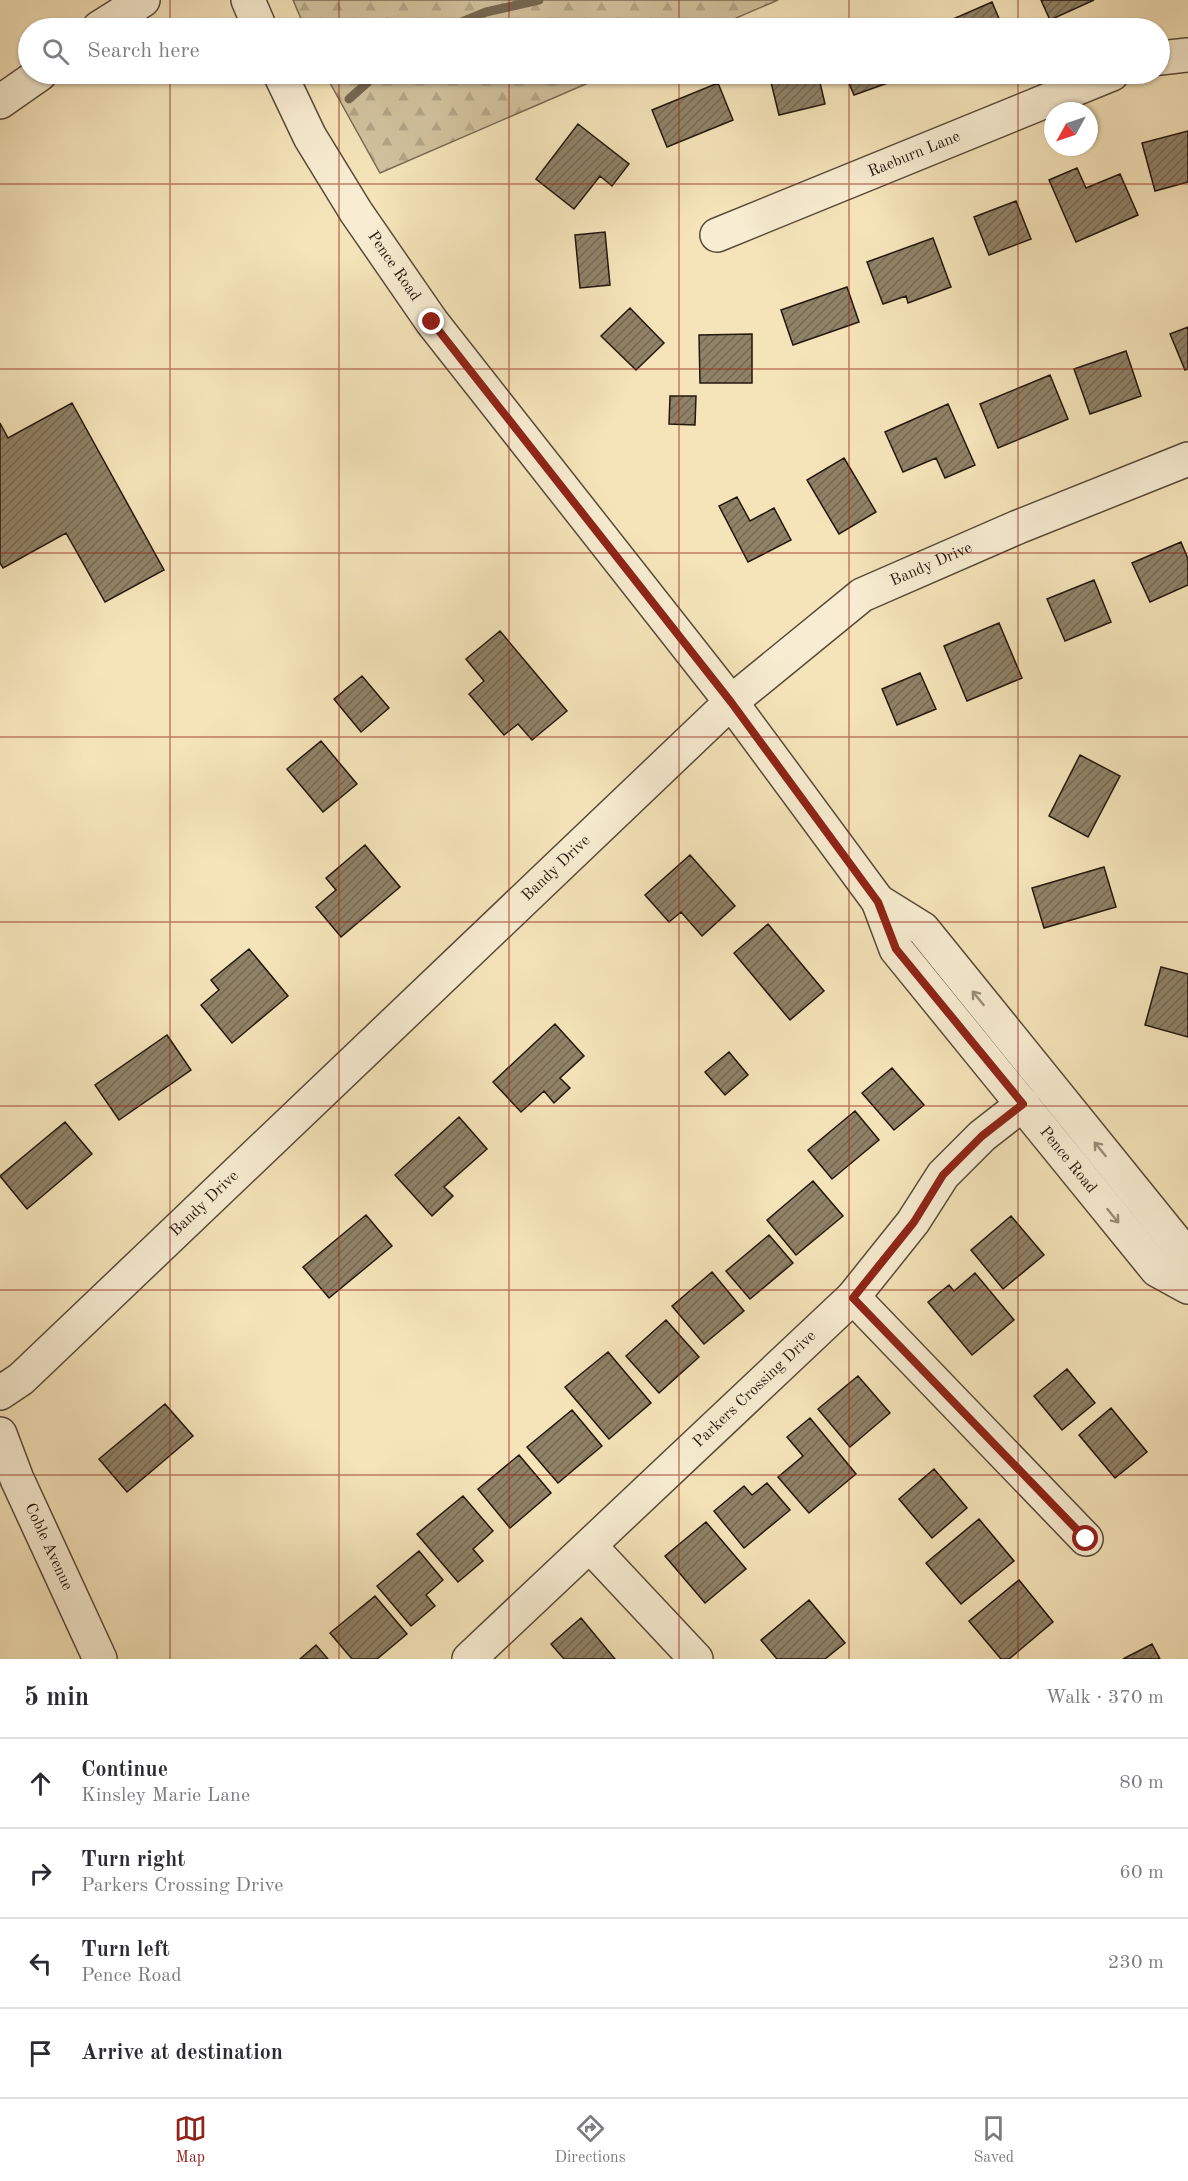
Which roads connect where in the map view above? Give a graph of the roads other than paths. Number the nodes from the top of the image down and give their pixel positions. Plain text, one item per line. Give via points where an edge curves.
1 (143, 0) edge
2 (248, 0) edge
3 (115, 18) edge
4 (256, 18) edge
5 (1188, 55) edge
6 (1170, 57) edge
7 (26, 84) edge
8 (285, 84) edge
9 (1088, 84) edge
10 (0, 102) edge
11 (717, 236) dead end
12 (1188, 459) edge
13 (731, 702) junction
14 (878, 902) junction
15 (1023, 1104) junction
16 (1188, 1261) edge
17 (1188, 1287) edge
18 (853, 1298) junction
19 (0, 1393) edge
20 (0, 1434) edge
21 (1086, 1539) dead end
22 (591, 1547) junction
23 (100, 1659) edge
24 (469, 1659) edge
25 (696, 1659) edge

1 - 3 street
2 - 4 street
5 - 6 street
7 - 10 street
8 - 13 street, Pence Road via 310,137 356,212 432,322
9 - 11 street, Raeburn Lane
12 - 13 street, Bandy Drive via 882,584 862,595
13 - 14 street, Pence Road
13 - 19 street, Bandy Drive via 21,1380
14 - 15 street, Pence Road via 896,949
16 -> 14 street, Pence Road via 922,929
15 -> 17 street, Pence Road via 1157,1270
15 - 18 street, Parkers Crossing Drive via 982,1136 943,1175 914,1222
18 - 21 street
18 - 22 street, Parkers Crossing Drive
20 - 23 street, Coble Avenue
22 - 24 street, Parkers Crossing Drive
22 - 25 street

